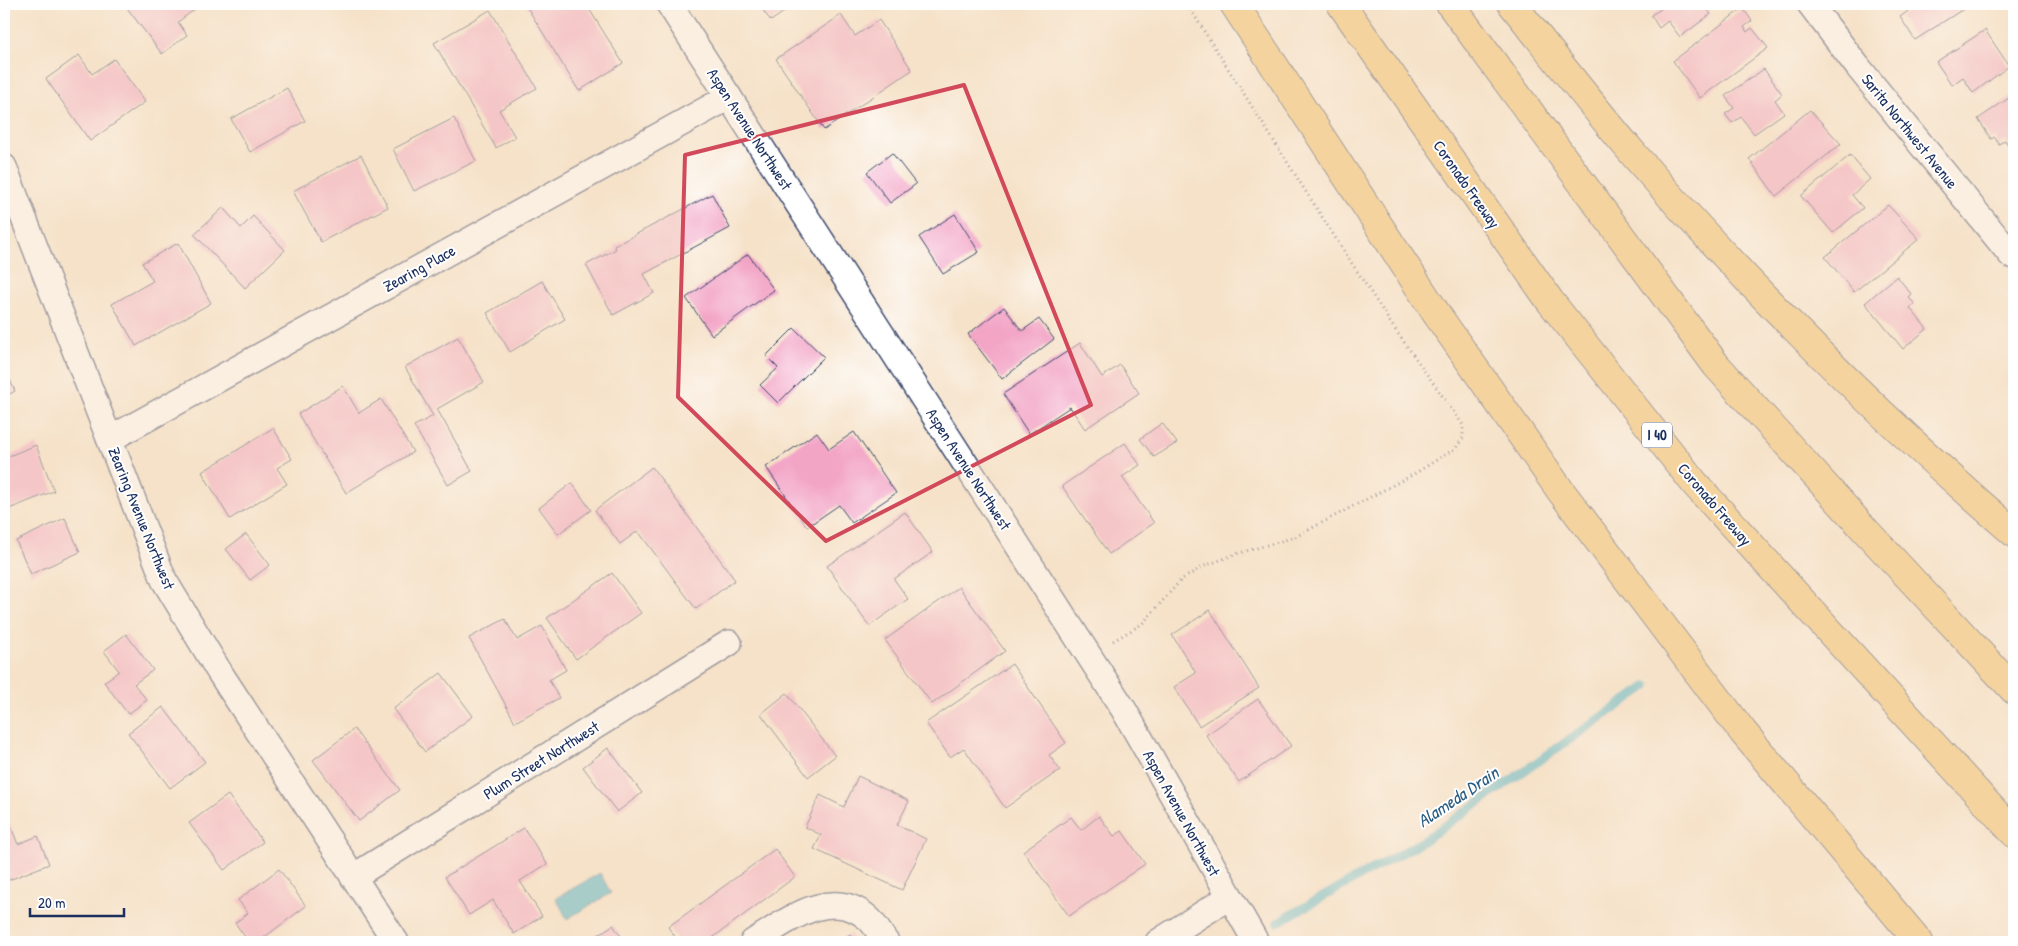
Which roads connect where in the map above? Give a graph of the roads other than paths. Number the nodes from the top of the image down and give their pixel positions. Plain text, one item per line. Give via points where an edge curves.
1 (669, 4) edge
2 (1234, 4) edge
3 (1340, 4) edge
4 (1450, 4) edge
5 (1512, 4) edge
6 (1810, 4) edge
7 (729, 97) junction
8 (4, 167) edge
9 (2011, 256) dead end
10 (110, 439) junction
11 (2014, 533) edge
12 (729, 642) dead end
13 (2014, 690) edge
14 (2014, 833) edge
15 (353, 877) junction
16 (1230, 897) junction
17 (396, 942) edge
18 (753, 942) edge
19 (886, 942) edge
20 (1158, 942) edge
21 (1256, 942) edge
22 (1919, 942) edge

1 - 7 street, Aspen Avenue Northwest
2 - 22 highway via 1438,316 1560,490 1743,732
3 - 14 highway, Coronado Freeway / I 40 via 1550,300 1696,485
4 - 13 highway via 1716,364
5 - 11 highway via 1636,157 1783,317 1943,472
6 - 9 street, Sarita Northwest Avenue
7 - 10 street, Zearing Place
7 - 16 street, Aspen Avenue Northwest via 1124,710
8 - 10 street, Zearing Avenue Northwest
10 - 15 street, Zearing Avenue Northwest via 164,580 220,673
12 - 15 street, Plum Street Northwest
15 - 17 street, Zearing Avenue Northwest
16 - 20 street
16 - 21 street, Aspen Avenue Northwest
18 - 19 street via 805,910 821,905 860,912 869,918

